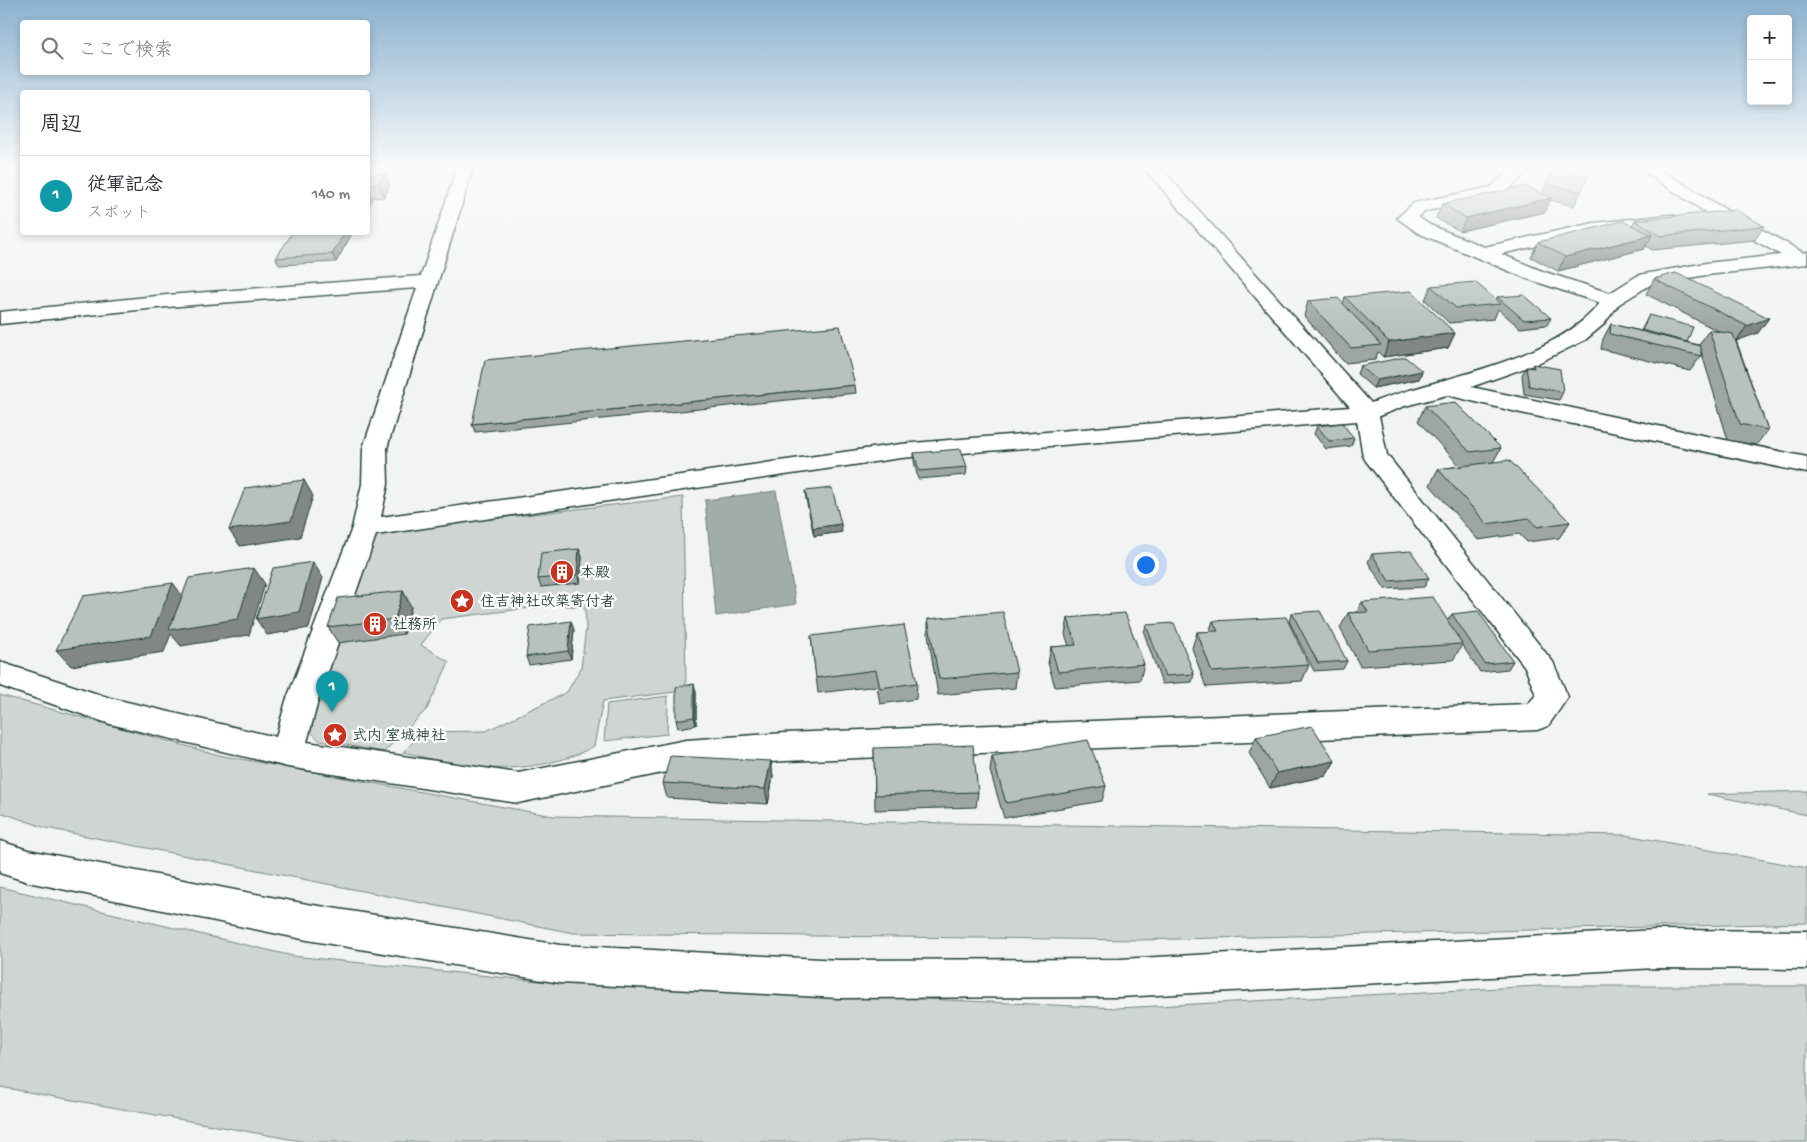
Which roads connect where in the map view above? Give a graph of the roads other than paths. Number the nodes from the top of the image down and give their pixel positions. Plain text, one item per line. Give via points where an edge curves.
1 (448, 221) edge
2 (1199, 221) edge
3 (1411, 221) edge
4 (1664, 221) edge
5 (1734, 221) edge
6 (1482, 253) junction
7 (1804, 258) edge
8 (428, 281) junction
9 (1612, 300) junction
10 (0, 318) edge
11 (1447, 388) junction
12 (1367, 413) junction
13 (1807, 465) edge
14 (365, 528) junction
15 (0, 674) edge
16 (288, 753) junction
17 (0, 857) edge
18 (1807, 950) edge

1 - 8 street
2 - 12 street
3 - 6 street
4 - 6 street via 1594,228
5 - 7 street
6 - 9 street via 1535,275
7 - 9 street via 1644,280
8 - 10 street via 167,301
8 - 14 street via 375,448 375,484
9 - 11 street via 1596,322 1578,336 1528,359
11 - 12 street via 1397,400
11 - 13 street
12 - 14 street via 902,451
12 - 16 street via 1375,456 1538,662 1552,697 1537,717 785,747 686,754 518,788
14 - 16 street via 302,701
15 - 16 street via 110,711
17 - 18 street via 28,866 307,922 560,964 839,980 1120,978 1656,949

